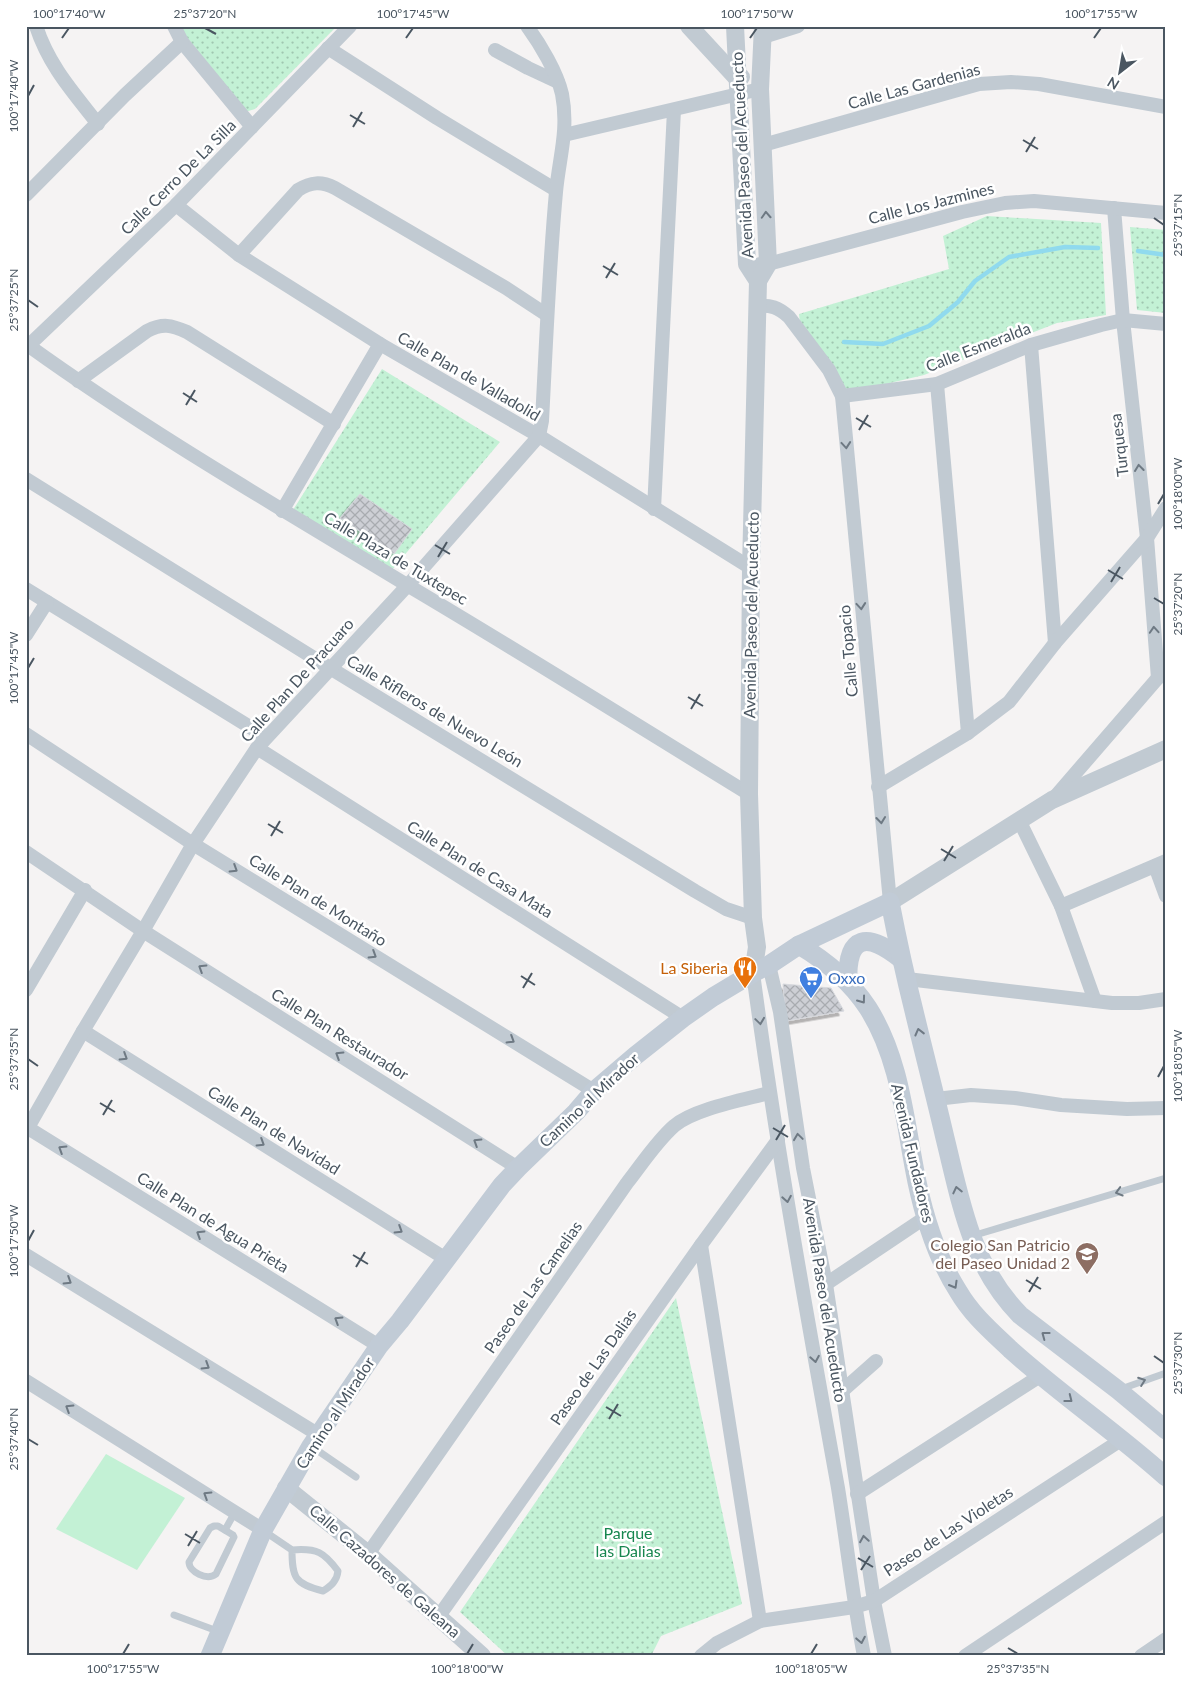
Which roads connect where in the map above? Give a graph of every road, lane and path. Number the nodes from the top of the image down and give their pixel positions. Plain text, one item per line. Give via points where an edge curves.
1 (36, 26) edge
2 (174, 26) edge
3 (350, 26) edge
4 (527, 26) edge
5 (689, 26) edge
6 (798, 26) edge
7 (732, 30) edge
8 (763, 31) edge
9 (182, 42) junction
10 (328, 48) junction
11 (495, 50) dead end
12 (736, 77) junction
13 (558, 82) junction
14 (760, 83) junction
15 (738, 95) junction
16 (1166, 107) edge
17 (674, 110) junction
18 (98, 124) junction
19 (252, 128) junction
20 (564, 135) junction
21 (763, 145) junction
22 (556, 190) junction
23 (26, 195) edge
24 (176, 205) junction
25 (1114, 208) junction
26 (1166, 213) edge
27 (239, 254) junction
28 (747, 264) junction
29 (768, 264) junction
30 (758, 281) junction
31 (757, 306) junction
32 (547, 315) junction
33 (1122, 320) junction
34 (1166, 324) edge
35 (380, 344) junction
36 (1031, 345) junction
37 (28, 347) edge
38 (78, 381) junction
39 (938, 384) junction
40 (842, 396) junction
41 (334, 424) junction
42 (539, 436) junction
43 (26, 479) edge
44 (1166, 508) edge
45 (654, 509) junction
46 (282, 511) junction
47 (1147, 538) junction
48 (751, 568) junction
49 (408, 585) junction
50 (26, 589) edge
51 (47, 602) junction
52 (26, 634) edge
53 (1055, 643) junction
54 (330, 668) junction
55 (1162, 673) edge
56 (968, 733) junction
57 (26, 734) edge
58 (262, 743) junction
59 (1166, 749) edge
60 (878, 787) junction
61 (749, 794) junction
62 (1052, 800) junction
63 (1019, 820) junction
64 (193, 844) junction
65 (26, 852) edge
66 (1160, 863) edge
67 (85, 890) junction
68 (1166, 896) edge
69 (890, 902) junction
70 (1061, 906) junction
71 (752, 918) junction
72 (143, 931) junction
73 (799, 945) junction
74 (901, 959) junction
75 (761, 969) junction
76 (908, 979) junction
77 (848, 982) junction
78 (26, 990) edge
79 (1166, 999) edge
80 (1095, 1001) junction
81 (684, 1018) junction
82 (83, 1031) junction
83 (594, 1091) junction
84 (769, 1093) junction
85 (936, 1099) junction
86 (1166, 1108) edge
87 (27, 1129) edge
88 (778, 1140) junction
89 (518, 1168) junction
90 (803, 1168) junction
91 (782, 1173) junction
92 (1166, 1178) edge
93 (926, 1217) junction
94 (971, 1236) junction
95 (701, 1245) junction
96 (26, 1255) edge
97 (446, 1259) junction
98 (826, 1284) junction
99 (379, 1346) junction
100 (876, 1361) dead end
101 (1166, 1373) edge
102 (1040, 1376) junction
103 (26, 1381) edge
104 (1118, 1390) junction
105 (841, 1392) junction
106 (1166, 1430) edge
107 (1121, 1440) junction
108 (315, 1441) junction
109 (1166, 1477) edge
110 (356, 1478) dead end
111 (286, 1488) junction
112 (857, 1494) junction
113 (235, 1512) junction
114 (1166, 1522) edge
115 (226, 1530) junction
116 (262, 1530) junction
117 (292, 1550) junction
118 (368, 1554) junction
119 (874, 1601) junction
120 (854, 1607) junction
121 (174, 1615) dead end
122 (439, 1616) junction
123 (760, 1622) junction
124 (220, 1632) junction
125 (1166, 1639) edge
126 (210, 1656) edge
127 (482, 1656) edge
128 (701, 1656) edge
129 (864, 1656) edge
130 (885, 1656) edge
131 (965, 1656) edge
132 (1141, 1656) edge

1 - 18 street via 54,68
2 - 9 street
3 - 10 street, Calle Cerro De La Silla
4 - 13 street
5 - 12 street
6 - 8 street
7 - 8 street
7 - 12 street, Avenida Paseo del Acueducto
8 - 14 street, Avenida Paseo del Acueducto
9 - 18 street
9 - 19 street
10 - 19 street, Calle Cerro De La Silla
10 - 22 street
11 - 13 street
12 - 14 street
12 - 15 street, Avenida Paseo del Acueducto
13 - 20 street via 562,94
14 - 15 street
14 - 21 street, Avenida Paseo del Acueducto
15 - 17 street
15 - 28 street, Avenida Paseo del Acueducto
16 - 21 street, Calle Las Gardenias via 1038,84 978,84
17 - 20 street
17 - 45 street
18 - 23 street
19 - 24 street, Calle Cerro De La Silla
20 - 22 street
29 -> 21 street, Avenida Paseo del Acueducto
22 - 32 street
24 - 27 street, Calle Plan de Valladolid
24 - 37 street, Calle Cerro De La Silla
25 - 26 street, Calle Los Jazmines
25 - 29 street, Calle Los Jazmines via 1034,201 990,205
25 - 33 street, Turquesa
27 - 32 street via 298,190 315,182 324,183
27 - 35 street, Calle Plan de Valladolid
28 - 29 street, Calle Los Jazmines
28 - 30 street, Avenida Paseo del Acueducto
29 - 30 street, Avenida Paseo del Acueducto
30 - 31 street, Avenida Paseo del Acueducto
31 - 40 street via 770,306 789,317 829,370
31 - 48 street, Avenida Paseo del Acueducto
32 - 42 street
33 - 34 street, Calle Esmeralda
33 - 36 street, Calle Esmeralda
47 -> 33 street, Turquesa
35 - 41 street
35 - 42 street, Calle Plan de Valladolid
36 - 39 street, Calle Esmeralda
36 - 53 street
37 - 38 street, Calle Plaza de Tuxtepec
38 - 41 street via 147,331 166,325 187,332
38 - 46 street, Calle Plaza de Tuxtepec
39 - 40 street, Calle Esmeralda
39 - 56 street
40 -> 60 street, Calle Topacio
41 - 46 street
42 - 45 street, Calle Plan de Valladolid
42 - 49 street, Calle Plan De Pracuaro
43 - 54 street, Calle Rifleros de Nuevo León
44 - 47 street
45 - 48 street, Calle Plan de Valladolid
46 - 49 street, Calle Plaza de Tuxtepec
47 - 53 street
55 -> 47 street, Turquesa
48 - 61 street, Avenida Paseo del Acueducto
49 - 54 street, Calle Plan De Pracuaro
49 - 61 street, Calle Plaza de Tuxtepec
50 - 51 street, Calle Plan de Casa Mata
51 - 52 street
51 - 58 street, Calle Plan de Casa Mata
53 - 56 street via 1009,702
54 - 58 street, Calle Plan De Pracuaro
54 - 71 street, Calle Rifleros de Nuevo León via 718,905
55 - 62 street
56 - 60 street
57 - 64 street, Calle Plan de Montaño
58 - 64 street, Calle Plan De Pracuaro
58 - 81 street, Calle Plan de Casa Mata
59 - 62 street, Camino al Mirador
60 -> 69 street, Calle Topacio
61 - 71 street, Avenida Paseo del Acueducto
62 - 63 street, Camino al Mirador
63 - 69 street, Camino al Mirador
63 - 70 street
64 - 72 street, Calle Plan De Pracuaro
64 -> 83 street, Calle Plan de Montaño
65 - 67 street, Calle Plan Restaurador
66 - 68 street
66 - 70 street
67 - 72 street, Calle Plan Restaurador
67 - 78 street
69 - 73 main road, Camino al Mirador
69 - 74 main road, Avenida Fundadores
70 - 80 street
71 - 75 street, Avenida Paseo del Acueducto
72 - 82 street, Calle Plan De Pracuaro
89 -> 72 street, Calle Plan Restaurador
73 - 75 main road, Camino al Mirador
73 - 77 main road, Avenida Fundadores
74 - 76 main road, Avenida Fundadores
74 - 77 main road via 876,944 858,944 849,958
75 - 81 main road, Camino al Mirador
75 -> 84 street, Avenida Paseo del Acueducto
90 -> 75 street, Avenida Paseo del Acueducto via 780,1012
76 - 80 street
85 -> 76 main road, Avenida Fundadores
77 -> 93 main road, Avenida Fundadores via 868,1008 888,1049 903,1103
79 - 80 street via 1139,1003
81 - 83 main road, Camino al Mirador
82 - 87 street, Calle Plan De Pracuaro
82 -> 97 street, Calle Plan de Navidad
83 - 89 main road, Camino al Mirador
84 - 88 street, Avenida Paseo del Acueducto
84 - 118 street, Paseo de Las Camelias via 691,1116 675,1125 658,1144 627,1183
85 - 86 street via 972,1095 1061,1105
94 -> 85 main road, Avenida Fundadores
99 -> 87 street, Calle Plan de Agua Prieta
88 - 91 street, Avenida Paseo del Acueducto
88 - 95 street, Paseo de Las Dalias
89 - 97 main road, Camino al Mirador
90 - 91 street
90 - 98 street, Avenida Paseo del Acueducto
91 -> 120 street, Avenida Paseo del Acueducto via 838,1492
92 -> 94 lane
93 - 98 street
93 -> 102 main road, Avenida Fundadores via 943,1266 969,1309
104 -> 94 main road, Avenida Fundadores via 1039,1331 1010,1304 986,1269
95 - 122 street, Paseo de Las Dalias
95 - 123 street
96 -> 108 street
97 - 99 main road, Camino al Mirador
98 - 105 street, Avenida Paseo del Acueducto
99 - 108 main road, Camino al Mirador
100 - 105 street
104 -> 101 lane
102 -> 107 main road, Avenida Fundadores
102 - 112 street
113 -> 103 street
104 - 106 main road, Avenida Fundadores
105 - 112 street, Avenida Paseo del Acueducto
107 - 109 main road, Avenida Fundadores
107 - 119 street, Paseo de Las Violetas
108 - 110 lane
108 - 111 main road, Camino al Mirador
111 - 116 main road, Camino al Mirador
111 - 118 street, Calle Cazadores de Galeana
119 -> 112 street, Avenida Paseo del Acueducto
113 - 115 lane
113 - 116 street
114 - 131 street
115 - 115 lane via 218,1526 210,1528 189,1562 191,1569 207,1577 216,1574 234,1538
116 - 117 lane
116 - 124 main road, Camino al Mirador
117 - 117 lane via 318,1551 328,1558 338,1572 332,1585 323,1591 308,1587 296,1578 292,1568
118 - 122 street, Calle Cazadores de Galeana
119 - 120 street, Paseo de Las Violetas
119 - 130 street, Avenida Paseo del Acueducto
120 - 123 street, Paseo de Las Violetas
120 -> 129 street, Avenida Paseo del Acueducto
121 - 124 lane
122 - 127 street, Calle Cazadores de Galeana
123 - 128 street, Paseo de Las Violetas via 717,1643
124 - 126 main road, Camino al Mirador
125 - 132 street

